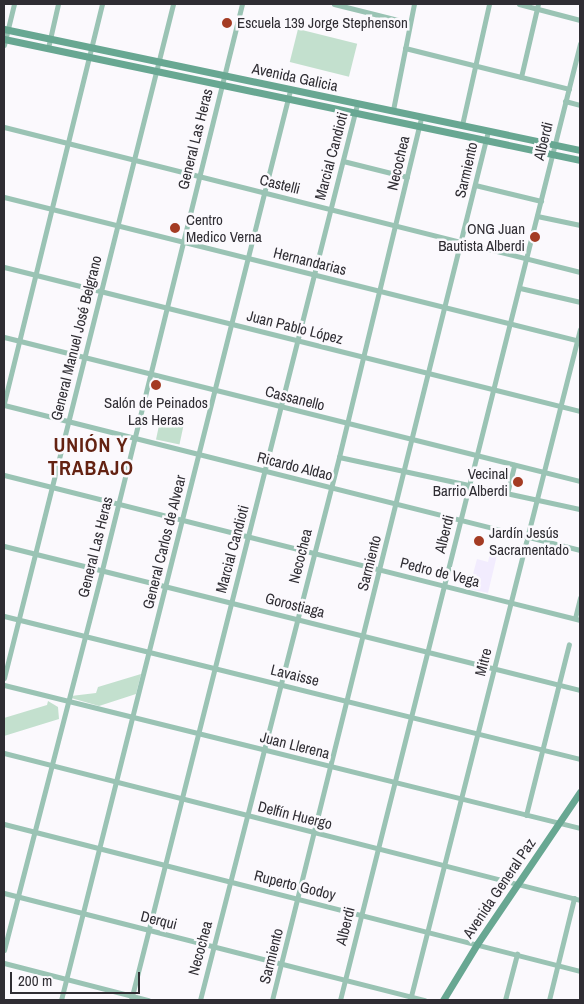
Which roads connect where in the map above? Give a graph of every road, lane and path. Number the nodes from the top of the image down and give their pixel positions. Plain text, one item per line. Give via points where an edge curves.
1 (14, 4) edge
2 (58, 4) edge
3 (102, 4) edge
4 (173, 4) edge
5 (242, 4) edge
6 (334, 4) edge
7 (365, 4) edge
8 (414, 4) edge
9 (489, 4) edge
10 (519, 4) edge
11 (537, 6) edge
12 (363, 12) junction
13 (580, 20) edge
14 (410, 23) junction
15 (6, 29) edge
16 (50, 39) junction
17 (4, 41) edge
18 (580, 44) edge
19 (92, 47) junction
20 (48, 48) junction
21 (405, 48) junction
22 (89, 56) junction
23 (158, 62) junction
24 (578, 62) edge
25 (476, 65) junction
26 (155, 71) junction
27 (224, 76) junction
28 (521, 77) junction
29 (221, 84) junction
30 (569, 89) junction
31 (290, 90) junction
32 (287, 98) junction
33 (565, 101) junction
34 (357, 104) junction
35 (580, 105) edge
36 (393, 110) junction
37 (355, 113) junction
38 (421, 117) junction
39 (462, 125) junction
40 (419, 126) junction
41 (4, 127) edge
42 (488, 131) junction
43 (486, 140) junction
44 (68, 144) junction
45 (554, 145) junction
46 (580, 150) edge
47 (552, 154) junction
48 (132, 160) junction
49 (580, 160) edge
50 (343, 161) junction
51 (199, 176) junction
52 (407, 177) junction
53 (475, 185) junction
54 (264, 193) junction
55 (4, 197) edge
56 (541, 201) junction
57 (52, 209) junction
58 (330, 209) junction
59 (537, 216) junction
60 (116, 225) junction
61 (580, 225) edge
62 (396, 226) junction
63 (183, 242) junction
64 (461, 242) junction
65 (249, 258) junction
66 (526, 259) junction
67 (4, 267) edge
68 (580, 272) edge
69 (36, 275) junction
70 (314, 275) junction
71 (520, 288) junction
72 (101, 291) junction
73 (379, 291) junction
74 (580, 302) edge
75 (167, 308) junction
76 (446, 308) junction
77 (510, 323) junction
78 (233, 324) junction
79 (580, 329) edge
80 (4, 337) edge
81 (19, 341) junction
82 (298, 341) junction
83 (579, 341) edge
84 (363, 357) junction
85 (84, 358) junction
86 (428, 373) junction
87 (151, 375) junction
88 (493, 389) junction
89 (216, 392) junction
90 (4, 404) edge
91 (282, 407) junction
92 (562, 407) junction
93 (580, 411) edge
94 (68, 421) junction
95 (347, 424) junction
96 (135, 439) junction
97 (412, 440) junction
98 (200, 455) junction
99 (477, 456) junction
100 (339, 457) junction
101 (514, 465) junction
102 (404, 470) junction
103 (265, 472) junction
104 (545, 472) junction
105 (4, 475) edge
106 (580, 481) edge
107 (470, 485) junction
108 (331, 487) junction
109 (52, 488) junction
110 (507, 494) junction
111 (538, 500) junction
112 (396, 504) junction
113 (118, 506) junction
114 (580, 509) edge
115 (460, 520) junction
116 (183, 522) junction
117 (529, 537) junction
118 (249, 538) junction
119 (4, 546) edge
120 (580, 550) edge
121 (35, 553) junction
122 (313, 554) junction
123 (102, 570) junction
124 (380, 570) junction
125 (444, 585) junction
126 (166, 586) junction
127 (580, 598) edge
128 (231, 602) junction
129 (510, 602) junction
130 (4, 616) edge
131 (297, 618) junction
132 (578, 619) edge
133 (18, 620) junction
134 (364, 635) junction
135 (84, 637) junction
136 (569, 644) dead end
137 (428, 651) junction
138 (149, 652) junction
139 (214, 668) junction
140 (494, 668) junction
141 (4, 678) edge
142 (280, 684) junction
143 (559, 684) junction
144 (4, 685) edge
145 (580, 690) edge
146 (67, 700) junction
147 (348, 701) junction
148 (133, 717) junction
149 (412, 717) junction
150 (478, 733) junction
151 (198, 734) junction
152 (264, 750) junction
153 (543, 750) junction
154 (4, 753) edge
155 (580, 759) edge
156 (50, 766) junction
157 (331, 767) junction
158 (115, 782) junction
159 (395, 782) junction
160 (580, 792) edge
161 (181, 799) junction
162 (461, 799) junction
163 (526, 815) junction
164 (248, 816) junction
165 (559, 823) junction
166 (4, 824) edge
167 (580, 828) edge
168 (34, 831) junction
169 (314, 833) junction
170 (99, 848) junction
171 (378, 848) junction
172 (166, 864) junction
173 (444, 866) junction
174 (230, 882) junction
175 (518, 884) junction
176 (4, 894) edge
177 (18, 897) junction
178 (574, 898) junction
179 (298, 900) junction
180 (580, 900) edge
181 (83, 913) junction
182 (361, 914) junction
183 (150, 930) junction
184 (428, 931) junction
185 (477, 944) junction
186 (214, 947) junction
187 (4, 950) edge
188 (517, 954) junction
189 (4, 963) edge
190 (281, 964) junction
191 (558, 965) junction
192 (580, 971) edge
193 (67, 980) junction
194 (345, 980) junction
195 (131, 998) edge
196 (410, 998) edge
197 (61, 1000) edge
198 (148, 1000) edge
199 (200, 1000) edge
200 (272, 1000) edge
201 (340, 1000) edge
202 (425, 1000) edge
203 (444, 1000) edge
204 (505, 1000) edge
205 (549, 1000) edge

1 - 15 street
2 - 16 street
3 - 19 street
4 - 23 street, General Manuel José Belgrano
5 - 27 street, General Las Heras
6 - 12 street
7 - 12 street
8 - 14 street
9 - 25 street
10 - 11 street
11 - 13 street
11 - 28 street
12 - 14 street
14 - 21 street
15 - 16 main road, Avenida Galicia
15 - 17 street
16 - 19 main road, Avenida Galicia
16 - 20 street
17 - 20 main road, Avenida Galicia
18 - 24 street, Alberdi
19 - 22 street
19 - 23 main road, Avenida Galicia
20 - 22 main road, Avenida Galicia
21 - 25 street
21 - 36 street
22 - 26 main road, Avenida Galicia
22 - 44 street
23 - 26 street, General Manuel José Belgrano
23 - 27 main road, Avenida Galicia
24 - 30 street, Alberdi
25 - 28 street
25 - 39 street
26 - 29 main road, Avenida Galicia
26 - 48 street, General Manuel José Belgrano
27 - 29 street, General Las Heras
27 - 31 main road, Avenida Galicia
28 - 30 street
29 - 32 main road, Avenida Galicia
29 - 51 street, General Las Heras
30 - 33 street, Alberdi
31 - 32 street, General Carlos de Alvear
31 - 34 main road, Avenida Galicia
32 - 37 main road, Avenida Galicia
32 - 54 street, General Carlos de Alvear
33 - 35 street
33 - 45 street, Alberdi
34 - 36 main road, Avenida Galicia
34 - 37 street, Marcial Candioti
36 - 38 main road, Avenida Galicia
37 - 40 main road, Avenida Galicia
37 - 50 street, Marcial Candioti
38 - 39 main road, Avenida Galicia
38 - 40 street, Necochea
39 - 42 main road, Avenida Galicia
40 - 43 main road, Avenida Galicia
40 - 52 street, Necochea
41 - 44 street, Castelli
42 - 43 street, Sarmiento
42 - 45 main road, Avenida Galicia
43 - 47 main road, Avenida Galicia
43 - 53 street, Sarmiento
44 - 48 street, Castelli
44 - 57 street
45 - 46 main road, Avenida Galicia
45 - 47 street, Alberdi
47 - 49 main road, Avenida Galicia
47 - 56 street, Alberdi
48 - 51 street, Castelli
48 - 60 street, General Manuel José Belgrano
50 - 52 street
50 - 58 street, Marcial Candioti
51 - 54 street, Castelli
51 - 63 street, General Las Heras
52 - 62 street, Necochea
53 - 56 street
53 - 64 street, Sarmiento
54 - 58 street, Castelli
54 - 65 street, General Carlos de Alvear
55 - 57 street, Hernandarias
56 - 59 street, Alberdi
57 - 60 street, Hernandarias
57 - 69 street
58 - 62 street, Castelli
58 - 70 street, Marcial Candioti
59 - 61 street
59 - 66 street, Alberdi
60 - 63 street, Hernandarias
60 - 72 street, General Manuel José Belgrano
62 - 64 street, Castelli
62 - 73 street, Necochea
63 - 65 street, Hernandarias
63 - 75 street, General Las Heras
64 - 66 street, Castelli
64 - 76 street, Sarmiento
65 - 70 street, Hernandarias
65 - 78 street, General Carlos de Alvear
66 - 68 street, Castelli
66 - 71 street, Alberdi
67 - 69 street, Juan Pablo López
69 - 72 street, Juan Pablo López
69 - 81 street
70 - 73 street, Hernandarias
70 - 82 street, Marcial Candioti
71 - 74 street
71 - 77 street, Alberdi
72 - 75 street, Juan Pablo López
72 - 85 street, General Manuel José Belgrano
73 - 76 street, Hernandarias
73 - 84 street, Necochea
75 - 78 street, Juan Pablo López
75 - 87 street, General Las Heras
76 - 77 street, Hernandarias
76 - 86 street, Sarmiento
77 - 83 street, Hernandarias
77 - 88 street, Alberdi
78 - 82 street, Juan Pablo López
78 - 89 street, General Carlos de Alvear
79 - 83 street, Mitre
80 - 81 street, Cassanello
81 - 85 street, Cassanello
81 - 90 street
82 - 84 street, Juan Pablo López
82 - 91 street, Marcial Candioti
83 - 92 street, Mitre
84 - 86 street, Juan Pablo López
84 - 95 street, Necochea
85 - 87 street, Cassanello
85 - 94 street, General Manuel José Belgrano
86 - 88 street, Juan Pablo López
86 - 97 street, Sarmiento
87 - 89 street, Cassanello
87 - 96 street, General Las Heras
88 - 92 street, Juan Pablo López
88 - 99 street, Alberdi
89 - 91 street, Cassanello
89 - 98 street, General Carlos de Alvear
90 - 94 street, Ricardo Aldao
91 - 95 street, Cassanello
91 - 103 street, Marcial Candioti
92 - 93 street, Juan Pablo López
92 - 104 street, Mitre
94 - 96 street, Ricardo Aldao
94 - 109 street, General Manuel José Belgrano
95 - 97 street, Cassanello
95 - 100 street, Necochea
96 - 98 street, Ricardo Aldao
96 - 113 street, General Las Heras
97 - 99 street, Cassanello
97 - 102 street, Sarmiento
98 - 103 street, Ricardo Aldao
98 - 116 street, General Carlos de Alvear
99 - 101 street, Cassanello
99 - 107 street, Alberdi
100 - 102 street
100 - 108 street, Necochea
101 - 104 street, Cassanello
101 - 110 street
102 - 107 street
102 - 112 street, Sarmiento
103 - 108 street, Ricardo Aldao
103 - 118 street, Marcial Candioti
104 - 106 street, Cassanello
104 - 111 street, Mitre
105 - 109 street, Pedro de Vega
107 - 110 street
107 - 115 street, Alberdi
108 - 112 street, Ricardo Aldao
108 - 122 street, Necochea
109 - 113 street, Pedro de Vega
109 - 121 street, General Manuel José Belgrano
110 - 111 street
111 - 114 street
111 - 117 street, Mitre
112 - 115 street, Ricardo Aldao
112 - 124 street, Sarmiento
113 - 116 street, Pedro de Vega
113 - 123 street, General Las Heras
115 - 117 street, Ricardo Aldao
115 - 125 street, Alberdi
116 - 118 street, Pedro de Vega
116 - 126 street, General Carlos de Alvear
117 - 120 street, Ricardo Aldao
117 - 129 street, Mitre
118 - 122 street, Pedro de Vega
118 - 128 street, Marcial Candioti
119 - 121 street, Gorostiaga
121 - 123 street, Gorostiaga
121 - 133 street, General Manuel José Belgrano
122 - 124 street, Pedro de Vega
122 - 131 street, Necochea
123 - 126 street, Gorostiaga
123 - 135 street, General Las Heras
124 - 125 street, Pedro de Vega
124 - 134 street, Sarmiento
125 - 129 street, Pedro de Vega
125 - 137 street, Alberdi
126 - 128 street, Gorostiaga
126 - 138 street, General Carlos de Alvear
127 - 132 street
128 - 131 street, Gorostiaga
128 - 139 street, Marcial Candioti
129 - 132 street, Pedro de Vega
129 - 140 street, Mitre
130 - 133 street, Lavaisse
131 - 134 street, Gorostiaga
131 - 142 street, Necochea
133 - 135 street, Lavaisse
133 - 141 street, General Manuel José Belgrano
134 - 137 street, Gorostiaga
134 - 147 street, Sarmiento
135 - 138 street, Lavaisse
135 - 146 street, General Las Heras
136 - 143 street
137 - 140 street, Gorostiaga
137 - 149 street, Alberdi
138 - 139 street, Lavaisse
138 - 148 street, General Carlos de Alvear
139 - 142 street, Lavaisse
139 - 151 street, Marcial Candioti
140 - 143 street, Gorostiaga
140 - 150 street, Mitre
142 - 147 street, Lavaisse
142 - 152 street, Necochea
143 - 145 street, Gorostiaga
143 - 153 street
144 - 146 street, Juan Llerena
146 - 148 street, Juan Llerena
146 - 156 street, General Las Heras
147 - 149 street, Lavaisse
147 - 157 street, Sarmiento
148 - 151 street, Juan Llerena
148 - 158 street, General Carlos de Alvear
149 - 150 street, Lavaisse
149 - 159 street, Alberdi
150 - 153 street, Lavaisse
150 - 162 street, Mitre
151 - 152 street, Juan Llerena
151 - 161 street, Marcial Candioti
152 - 157 street, Juan Llerena
152 - 164 street, Necochea
153 - 155 street, Lavaisse
153 - 163 street
154 - 156 street, Delfín Huergo
156 - 158 street, Delfín Huergo
156 - 168 street, General Las Heras
157 - 159 street, Juan Llerena
157 - 169 street, Sarmiento
158 - 161 street, Delfín Huergo
158 - 170 street, General Carlos de Alvear
159 - 162 street, Juan Llerena
159 - 171 street, Alberdi
160 - 165 main road, Avenida General Paz
161 - 164 street, Delfín Huergo
161 - 172 street, Marcial Candioti
162 - 163 street, Juan Llerena
162 - 173 street, Mitre
163 - 165 street, Juan Llerena
164 - 169 street, Delfín Huergo
164 - 174 street, Necochea
165 - 167 street, Juan Llerena
165 - 175 main road, Avenida General Paz
166 - 168 street, Ruperto Godoy
168 - 170 street, Ruperto Godoy
168 - 177 street, General Las Heras
169 - 171 street, Delfín Huergo
169 - 179 street, Sarmiento
170 - 172 street, Ruperto Godoy
170 - 181 street, General Carlos de Alvear
171 - 173 street, Delfín Huergo
171 - 182 street, Alberdi
172 - 174 street, Ruperto Godoy
172 - 183 street, Marcial Candioti
173 - 175 street, Delfín Huergo
173 - 184 street, Mitre
174 - 179 street, Ruperto Godoy
174 - 186 street, Necochea
175 - 178 street, Delfín Huergo
175 - 185 main road, Avenida General Paz
176 - 177 street, Derqui
177 - 181 street, Derqui
177 - 187 street, General Las Heras
178 - 180 street, Delfín Huergo
178 - 191 street
179 - 182 street, Ruperto Godoy
179 - 190 street, Sarmiento
181 - 183 street, Derqui
181 - 193 street, General Carlos de Alvear
182 - 184 street, Ruperto Godoy
182 - 194 street, Alberdi
183 - 186 street, Derqui
183 - 195 street, Marcial Candioti
184 - 185 street, Ruperto Godoy
184 - 196 street, Mitre
185 - 188 street, Ruperto Godoy
185 - 203 main road, Avenida General Paz
186 - 190 street, Derqui
186 - 199 street, Necochea
188 - 191 street, Ruperto Godoy
188 - 204 street
189 - 193 street
190 - 194 street, Derqui
190 - 200 street, Sarmiento
191 - 192 street, Ruperto Godoy
191 - 205 street
193 - 195 street
193 - 197 street, General Carlos de Alvear
194 - 196 street, Derqui
194 - 201 street, Alberdi
195 - 198 street
196 - 202 street, Derqui

